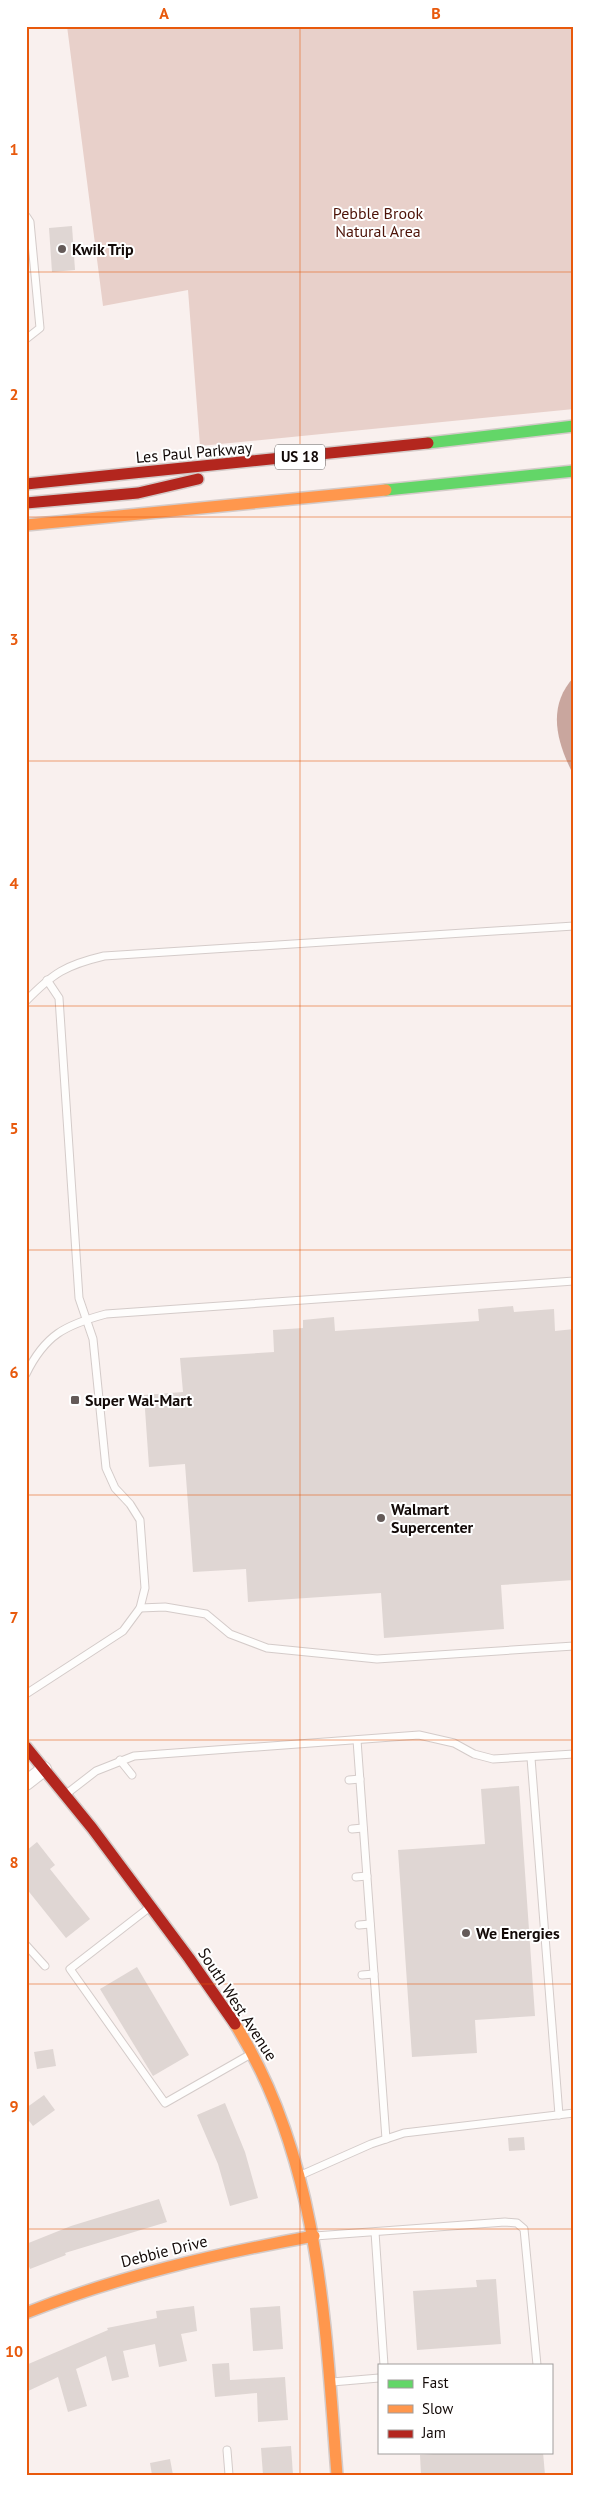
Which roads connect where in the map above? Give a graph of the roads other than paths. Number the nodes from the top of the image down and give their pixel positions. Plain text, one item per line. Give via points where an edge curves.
1 (26, 216) edge
2 (26, 339) edge
3 (574, 426) edge
4 (274, 460) junction
5 (574, 471) edge
6 (26, 484) edge
7 (26, 503) edge
8 (26, 525) edge
9 (574, 926) edge
10 (47, 980) junction
11 (26, 1001) edge
12 (574, 1281) edge
13 (88, 1319) junction
14 (26, 1374) edge
15 (140, 1608) junction
16 (574, 1646) edge
17 (26, 1694) edge
18 (357, 1740) junction
19 (26, 1746) edge
20 (574, 1754) edge
21 (532, 1758) junction
22 (120, 1760) junction
23 (44, 1770) junction
24 (132, 1775) dead end
25 (360, 1779) junction
26 (349, 1780) dead end
27 (26, 1783) edge
28 (65, 1795) junction
29 (363, 1828) junction
30 (352, 1829) dead end
31 (367, 1876) junction
32 (356, 1877) dead end
33 (150, 1907) junction
34 (370, 1924) junction
35 (359, 1925) dead end
36 (26, 1945) edge
37 (45, 1966) dead end
38 (374, 1974) junction
39 (362, 1976) dead end
40 (252, 2054) junction
41 (574, 2114) edge
42 (559, 2115) junction
43 (386, 2139) junction
44 (301, 2175) junction
45 (375, 2232) junction
46 (314, 2236) junction
47 (26, 2313) edge
48 (384, 2364) edge
49 (537, 2364) edge
50 (378, 2378) edge
51 (330, 2382) junction
52 (227, 2450) dead end
53 (229, 2475) edge
54 (337, 2475) edge

1 - 2 lane via 30,222 40,328
3 - 4 main road, Les Paul Parkway / US 18
4 - 6 main road, Les Paul Parkway / US 18
4 - 7 main road via 138,493
5 - 8 main road
9 - 10 lane via 104,956 65,968
10 - 11 lane
10 - 13 lane via 59,998 79,1298
12 - 13 lane via 126,1311
13 - 14 lane via 66,1327 48,1340 35,1355
13 - 15 lane via 93,1339 106,1468 115,1488 140,1520 145,1588
15 - 16 lane via 166,1607 206,1614 230,1634 267,1648 377,1659
15 - 17 lane via 123,1631
18 - 21 lane via 420,1735 454,1743 474,1754 493,1759
18 - 22 lane via 157,1754
18 - 25 lane
19 - 23 main road, South West Avenue
20 - 21 lane
21 - 42 lane
22 - 24 lane
22 - 28 lane via 96,1771
23 - 27 street
23 - 28 main road, South West Avenue
25 - 26 lane
25 - 29 lane
28 - 33 main road, South West Avenue
29 - 30 lane
29 - 31 lane
31 - 32 lane
31 - 34 lane
33 - 40 main road, South West Avenue via 206,1981
33 - 40 lane via 70,1969 165,2102
34 - 35 lane
34 - 38 lane
36 - 37 lane
38 - 39 lane
38 - 43 lane
40 - 44 main road, South West Avenue via 283,2119
41 - 42 lane
42 - 43 lane via 410,2132
43 - 44 lane
44 - 46 main road, South West Avenue
45 - 46 lane
45 - 48 lane
45 - 49 lane via 517,2223 524,2230
46 - 47 main road, Debbie Drive via 156,2268 102,2284
46 - 51 main road, South West Avenue
50 - 51 lane
51 - 54 main road, South West Avenue
52 - 53 lane

